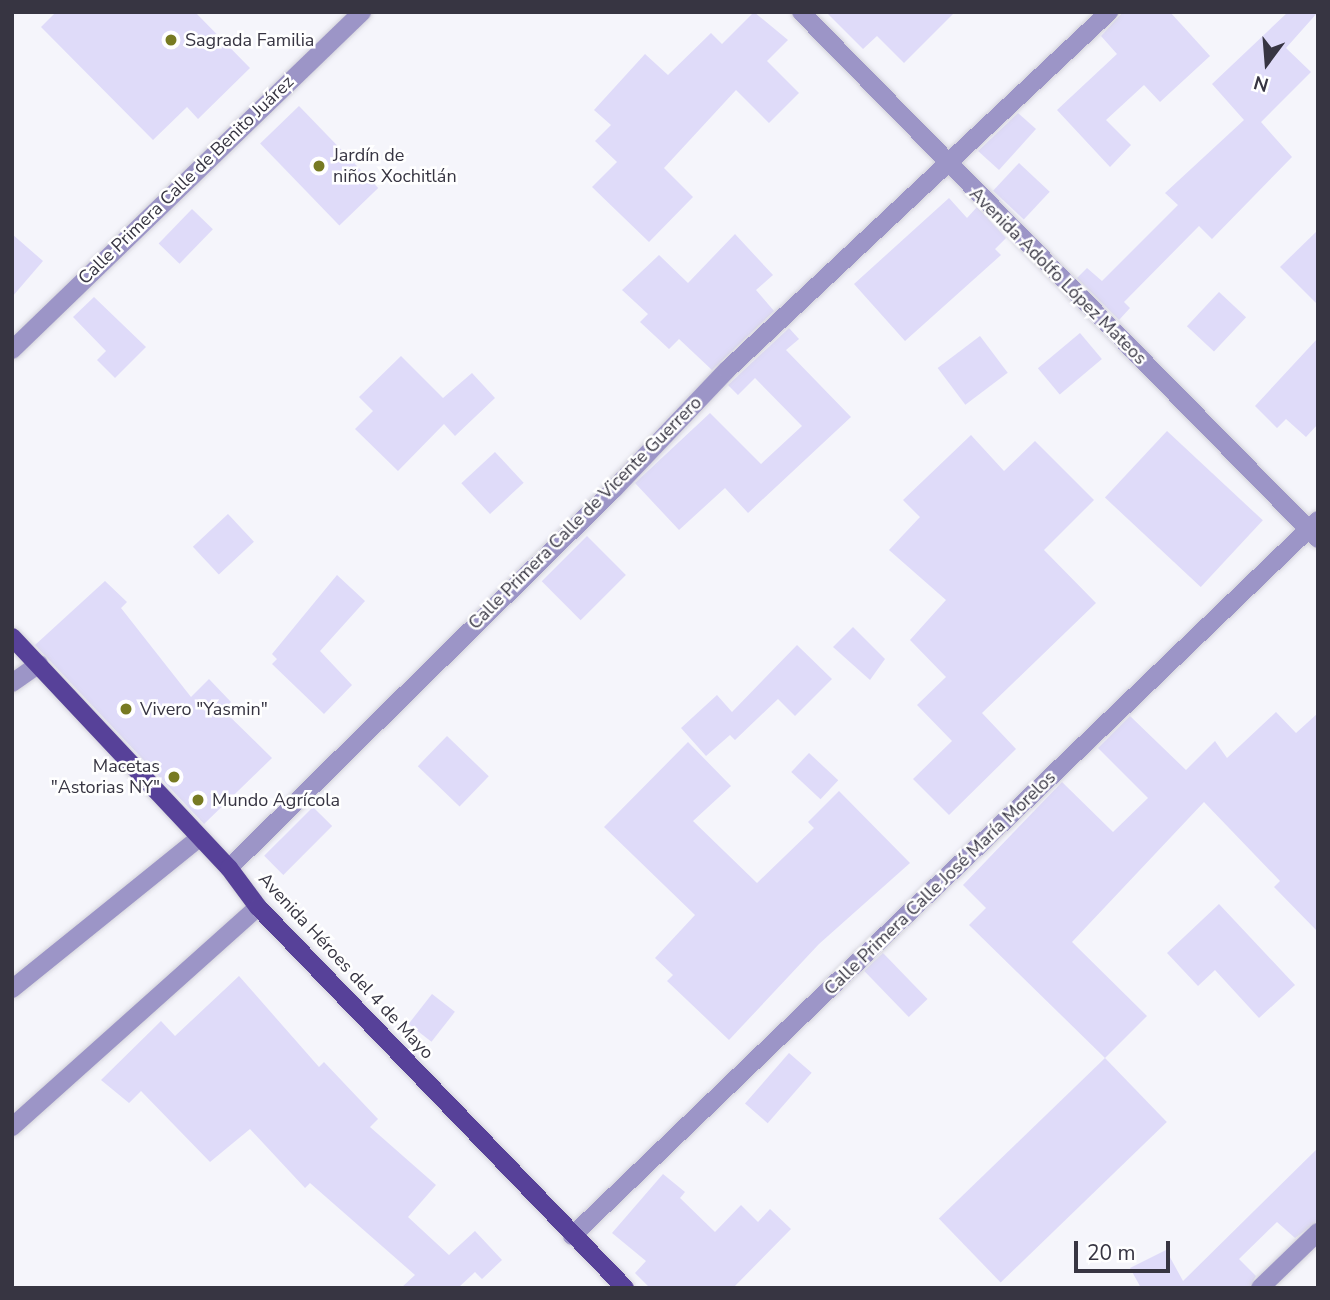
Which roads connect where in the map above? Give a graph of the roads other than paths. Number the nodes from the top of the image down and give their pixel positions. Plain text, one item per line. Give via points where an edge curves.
1 (362, 12) edge
2 (801, 12) edge
3 (1109, 12) edge
4 (948, 165) junction
5 (12, 350) edge
6 (1315, 529) edge
7 (12, 637) edge
8 (38, 664) junction
9 (12, 683) edge
10 (199, 838) junction
11 (229, 868) junction
12 (258, 907) junction
13 (12, 989) edge
14 (12, 1127) edge
15 (1318, 1232) edge
16 (572, 1236) junction
17 (625, 1288) edge
18 (1260, 1288) edge

1 - 5 street, Calle Primera Calle de Benito Juárez
2 - 4 street, Avenida Adolfo López Mateos
3 - 4 street, Calle Primera Calle de Vicente Guerrero
4 - 6 street, Avenida Adolfo López Mateos
4 - 11 street, Calle Primera Calle de Vicente Guerrero via 727,370 614,489
6 - 16 street, Calle Primera Calle José María Morelos
7 - 8 main road, Avenida Héroes del 4 de Mayo
8 - 9 street
8 - 10 main road, Avenida Héroes del 4 de Mayo
10 - 11 main road, Avenida Héroes del 4 de Mayo
10 - 13 street
11 - 12 main road, Avenida Héroes del 4 de Mayo
12 - 14 street
12 - 16 main road, Avenida Héroes del 4 de Mayo
15 - 18 street
16 - 17 main road, Avenida Héroes del 4 de Mayo

